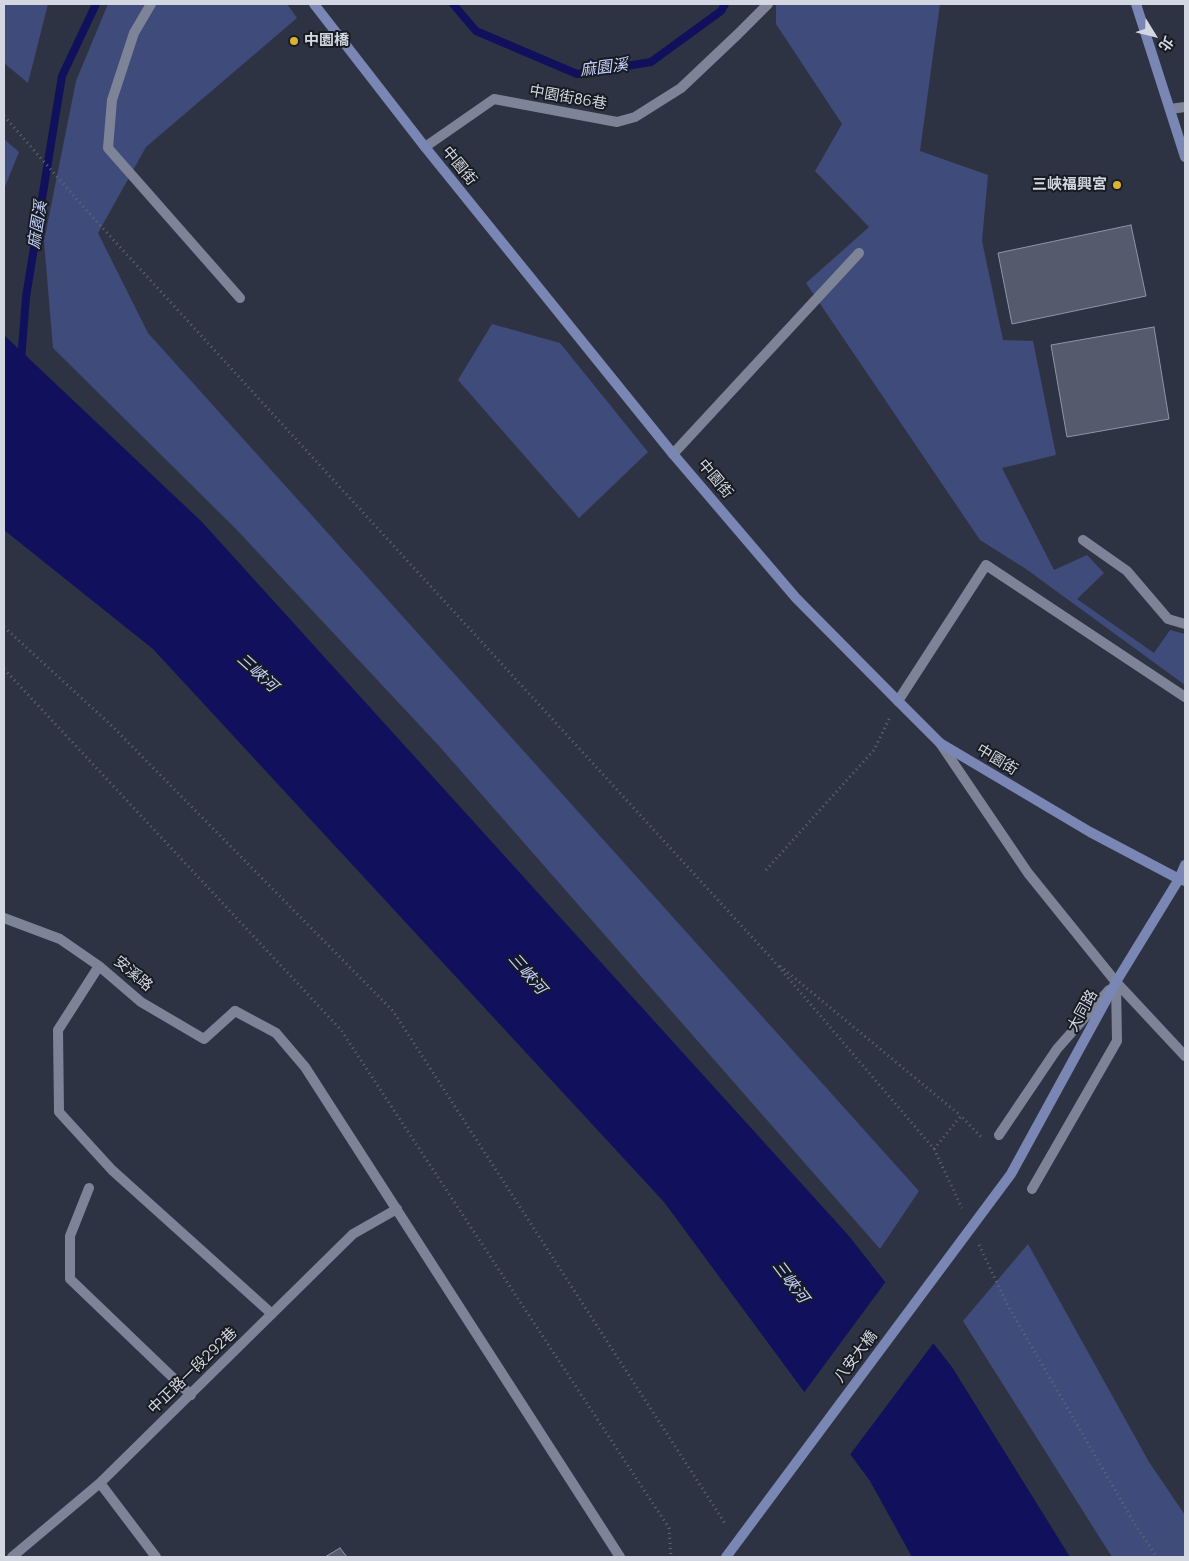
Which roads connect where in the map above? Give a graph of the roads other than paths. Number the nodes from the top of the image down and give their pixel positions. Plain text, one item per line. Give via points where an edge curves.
1 (151, 4) edge
2 (314, 4) edge
3 (768, 4) edge
4 (1136, 4) edge
5 (1185, 106) edge
6 (1170, 109) junction
7 (425, 147) junction
8 (1185, 157) edge
9 (859, 253) dead end
10 (240, 298) dead end
11 (674, 454) junction
12 (1083, 540) dead end
13 (1185, 624) edge
14 (1185, 697) edge
15 (898, 701) junction
16 (940, 743) junction
17 (1185, 865) edge
18 (1182, 880) edge
19 (4, 918) edge
20 (99, 966) junction
21 (1116, 982) junction
22 (1185, 1056) edge
23 (999, 1135) dead end
24 (1011, 1174) joint
25 (89, 1188) dead end
26 (1032, 1189) dead end
27 (397, 1209) junction
28 (272, 1314) junction
29 (191, 1395) junction
30 (100, 1483) junction
31 (12, 1557) edge
32 (156, 1557) edge
33 (620, 1557) edge
34 (726, 1557) edge

1 - 10 street via 134,33 112,100 108,148
2 - 7 street, 中園街
3 - 7 street, 中園街86巷 via 681,88 635,117 617,122 494,99
4 - 6 street
5 - 6 street
6 - 8 street
7 - 11 street, 中園街
9 - 11 street
11 - 15 street, 中園街 via 796,598
12 - 13 street via 1128,571 1168,619
14 - 15 street via 986,565
15 - 16 street, 中園街
16 - 18 street, 中園街 via 1090,832
16 - 21 street via 1028,873
17 - 18 street, 大同路
18 - 21 street, 大同路
19 - 20 street, 安溪路 via 60,939
20 - 27 street, 安溪路 via 141,1002 204,1039 235,1011 276,1033 305,1067
20 - 28 street via 58,1030 59,1112 112,1170
21 - 22 street
21 - 23 street via 1057,1048
21 - 24 street, 大同路
21 - 26 street via 1117,1041
24 - 34 street, 八安大橋
25 - 29 street via 70,1236 70,1279
27 - 28 street, 中正路一段292巷 via 353,1234
27 - 33 street
28 - 29 street, 中正路一段292巷
29 - 30 street, 中正路一段292巷
30 - 31 street, 中正路一段292巷
30 - 32 street

